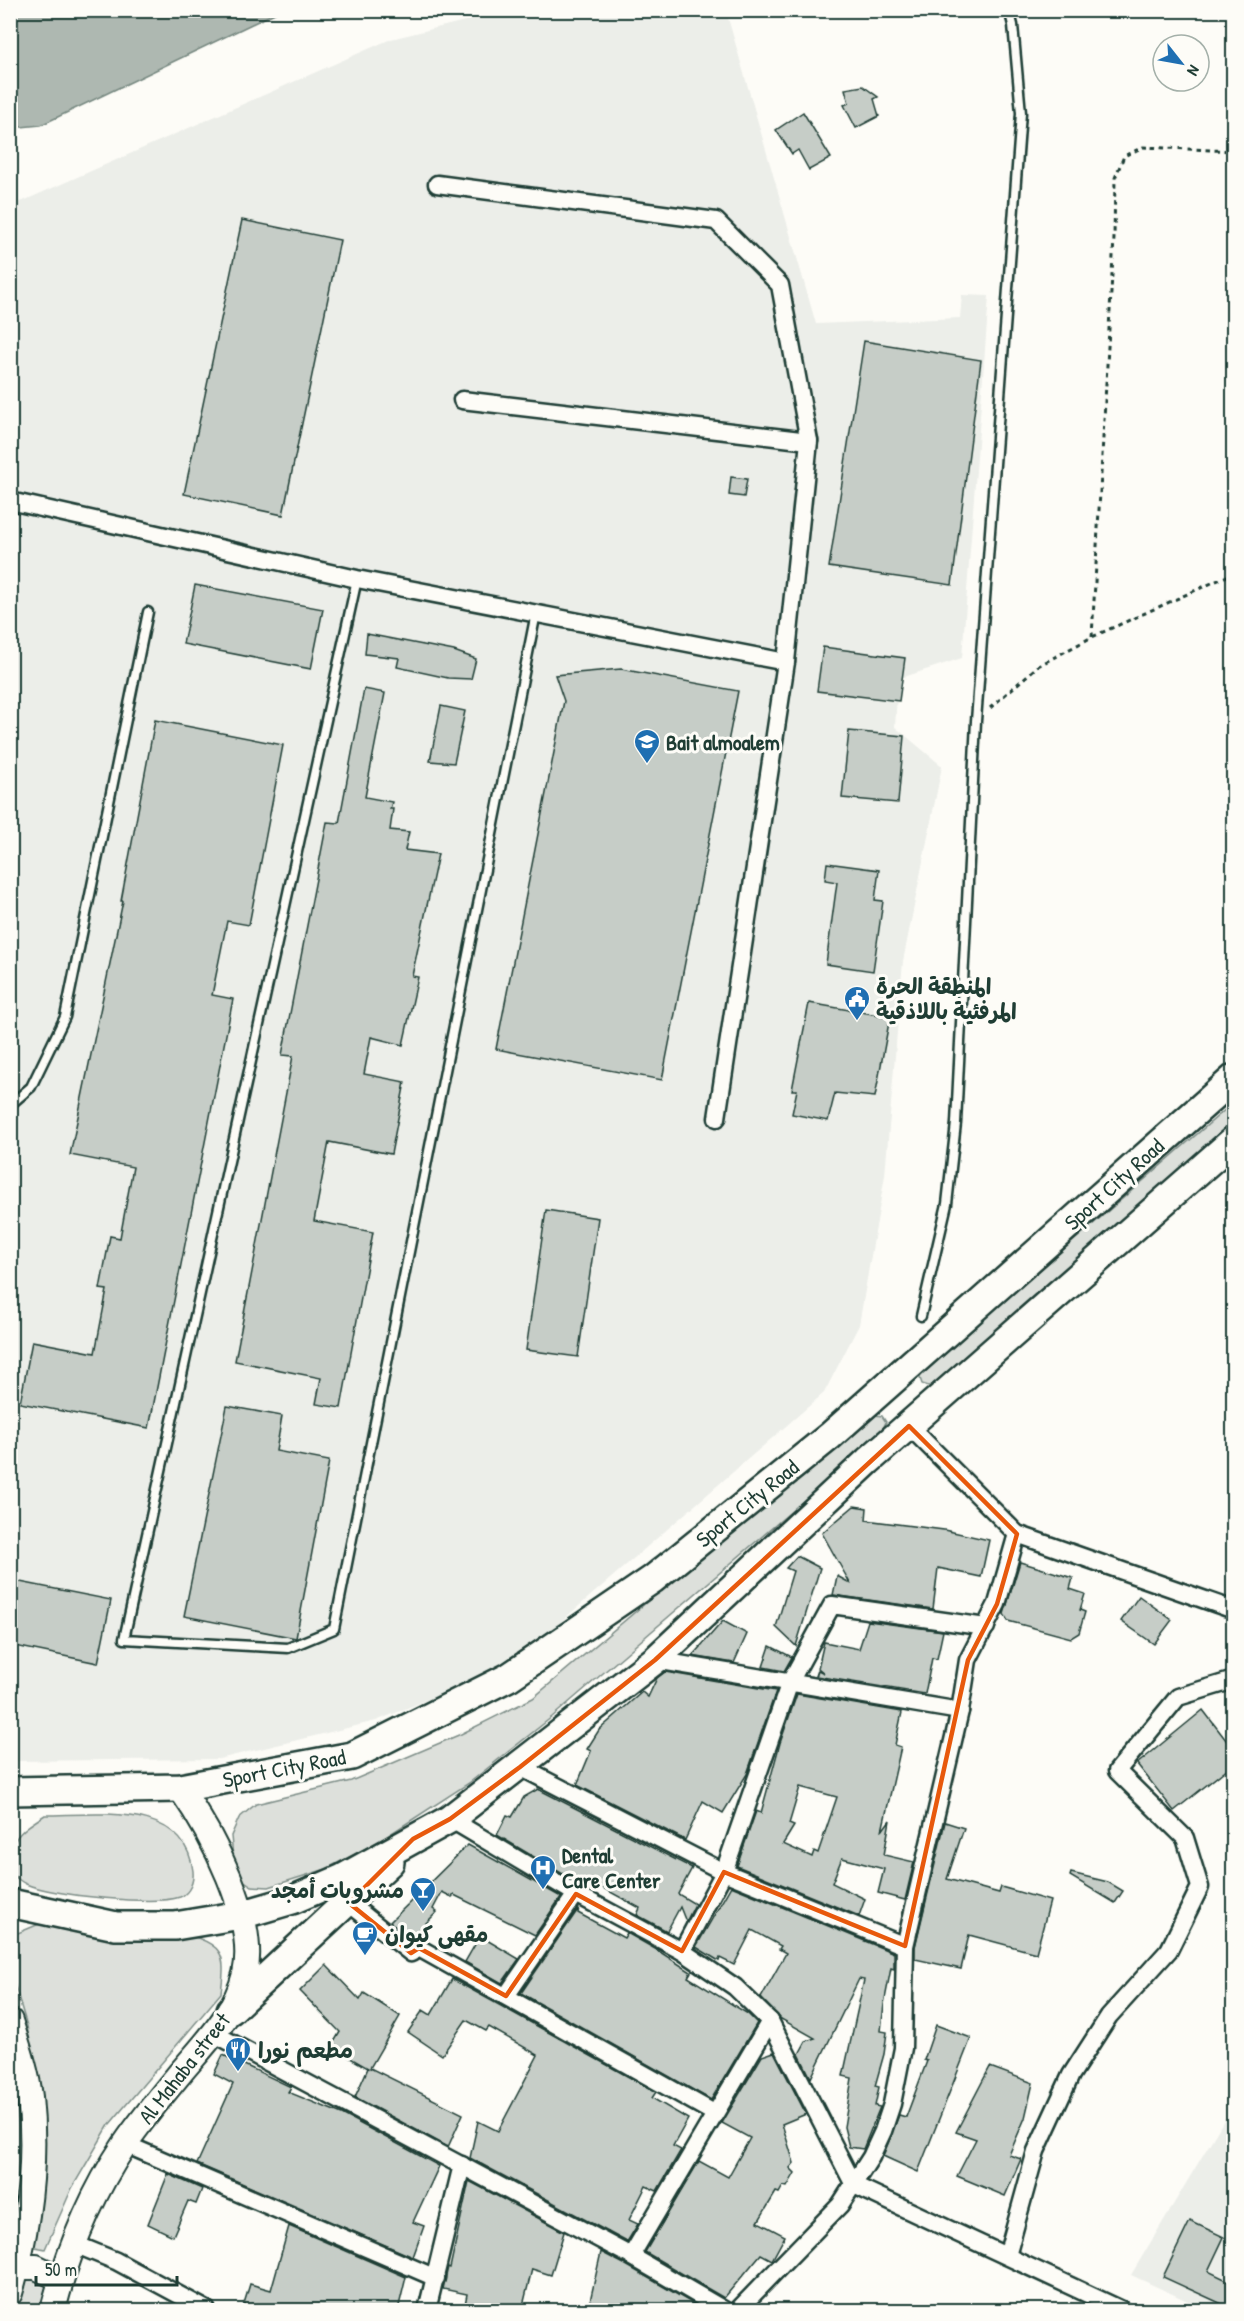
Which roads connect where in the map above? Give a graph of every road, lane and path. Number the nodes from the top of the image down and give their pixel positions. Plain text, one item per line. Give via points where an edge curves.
1 (1009, 10) edge
2 (1233, 151) edge
3 (437, 184) dead end
4 (462, 400) dead end
5 (810, 441) junction
6 (10, 501) edge
7 (1233, 573) edge
8 (357, 579) junction
9 (148, 612) dead end
10 (536, 613) junction
11 (1092, 637) junction
12 (786, 662) junction
13 (975, 721) junction
14 (1233, 1078) edge
15 (10, 1105) edge
16 (717, 1118) dead end
17 (1233, 1140) edge
18 (921, 1316) dead end
19 (909, 1426) junction
20 (1017, 1534) junction
21 (1233, 1610) edge
22 (986, 1627) junction
23 (655, 1660) junction
24 (1233, 1680) edge
25 (790, 1682) junction
26 (960, 1712) junction
27 (520, 1767) junction
28 (180, 1788) junction
29 (12, 1795) edge
30 (450, 1819) junction
31 (413, 1839) junction
32 (724, 1872) junction
33 (576, 1894) junction
34 (10, 1903) edge
35 (349, 1903) junction
36 (241, 1916) junction
37 (905, 1946) junction
38 (682, 1951) junction
39 (506, 1996) junction
40 (231, 2010) junction
41 (10, 2021) edge
42 (770, 2022) junction
43 (215, 2034) junction
44 (714, 2113) junction
45 (125, 2144) junction
46 (462, 2165) junction
47 (854, 2185) junction
48 (18, 2228) edge
49 (72, 2243) junction
50 (631, 2256) junction
51 (1007, 2256) junction
52 (18, 2267) junction
53 (436, 2278) junction
54 (61, 2279) junction
55 (10, 2293) edge
56 (53, 2310) edge
57 (207, 2310) edge
58 (427, 2310) edge
59 (724, 2310) edge
60 (738, 2310) edge
61 (1122, 2310) edge

1 - 13 lane via 1021,113
2 - 11 path via 1143,147 1124,156 1115,178
3 - 5 street via 716,221 780,285
4 - 5 street
5 - 12 street
6 - 8 street
7 - 11 path
8 - 10 street
8 - 10 lane via 124,1640 288,1648 334,1629
9 - 15 lane via 65,1017 31,1087
10 - 12 street
11 - 13 path via 1038,666
12 - 16 street
13 - 18 lane via 956,1123 947,1204
14 - 28 main road, Sport City Road via 830,1436 653,1579 509,1677 352,1756
17 - 19 main road, Sport City Road
19 - 20 street
19 - 23 main road, Sport City Road
20 - 21 street
20 - 22 street via 997,1604
22 - 25 street via 832,1605
22 - 26 street via 968,1660
23 - 25 street
23 - 27 main road, Sport City Road
24 - 51 street via 1178,1697 1117,1771 1185,1838 1200,1887 1169,1950 1109,2016 1071,2075 1036,2151
25 - 26 street
25 - 32 street
26 - 37 street
27 - 30 main road, Sport City Road
27 - 32 street
28 - 29 main road, Sport City Road
28 - 36 main road, Al Mahaba street via 211,1836
30 - 31 main road, Sport City Road
30 - 33 street
31 - 35 main road
31 - 36 main road, Sport City Road via 341,1879
32 - 37 street
32 - 38 street
33 - 38 street
33 - 39 street
34 - 36 main road, Sport City Road via 116,1926 175,1926
35 - 39 street via 411,1953 419,1948
35 - 40 main road
36 - 40 main road, Al Mahaba street via 246,1943 245,1972
37 - 47 street via 899,2076 883,2131
38 - 42 street via 735,1987
39 - 44 street
40 - 43 main road, Al Mahaba street
41 - 48 main road via 30,2096 32,2150
42 - 44 street
42 - 47 street
43 - 45 main road, Al Mahaba street
43 - 46 street
44 - 50 street
45 - 49 main road, Al Mahaba street
45 - 53 street
46 - 50 street
46 - 53 street
47 - 51 street
47 - 60 street via 824,2224
48 - 52 main road
49 - 54 main road, Al Mahaba street
49 - 57 street via 116,2261
50 - 59 street
51 - 61 street
52 - 54 main road via 36,2267
52 - 55 main road
53 - 58 street
54 - 56 main road, Al Mahaba street

